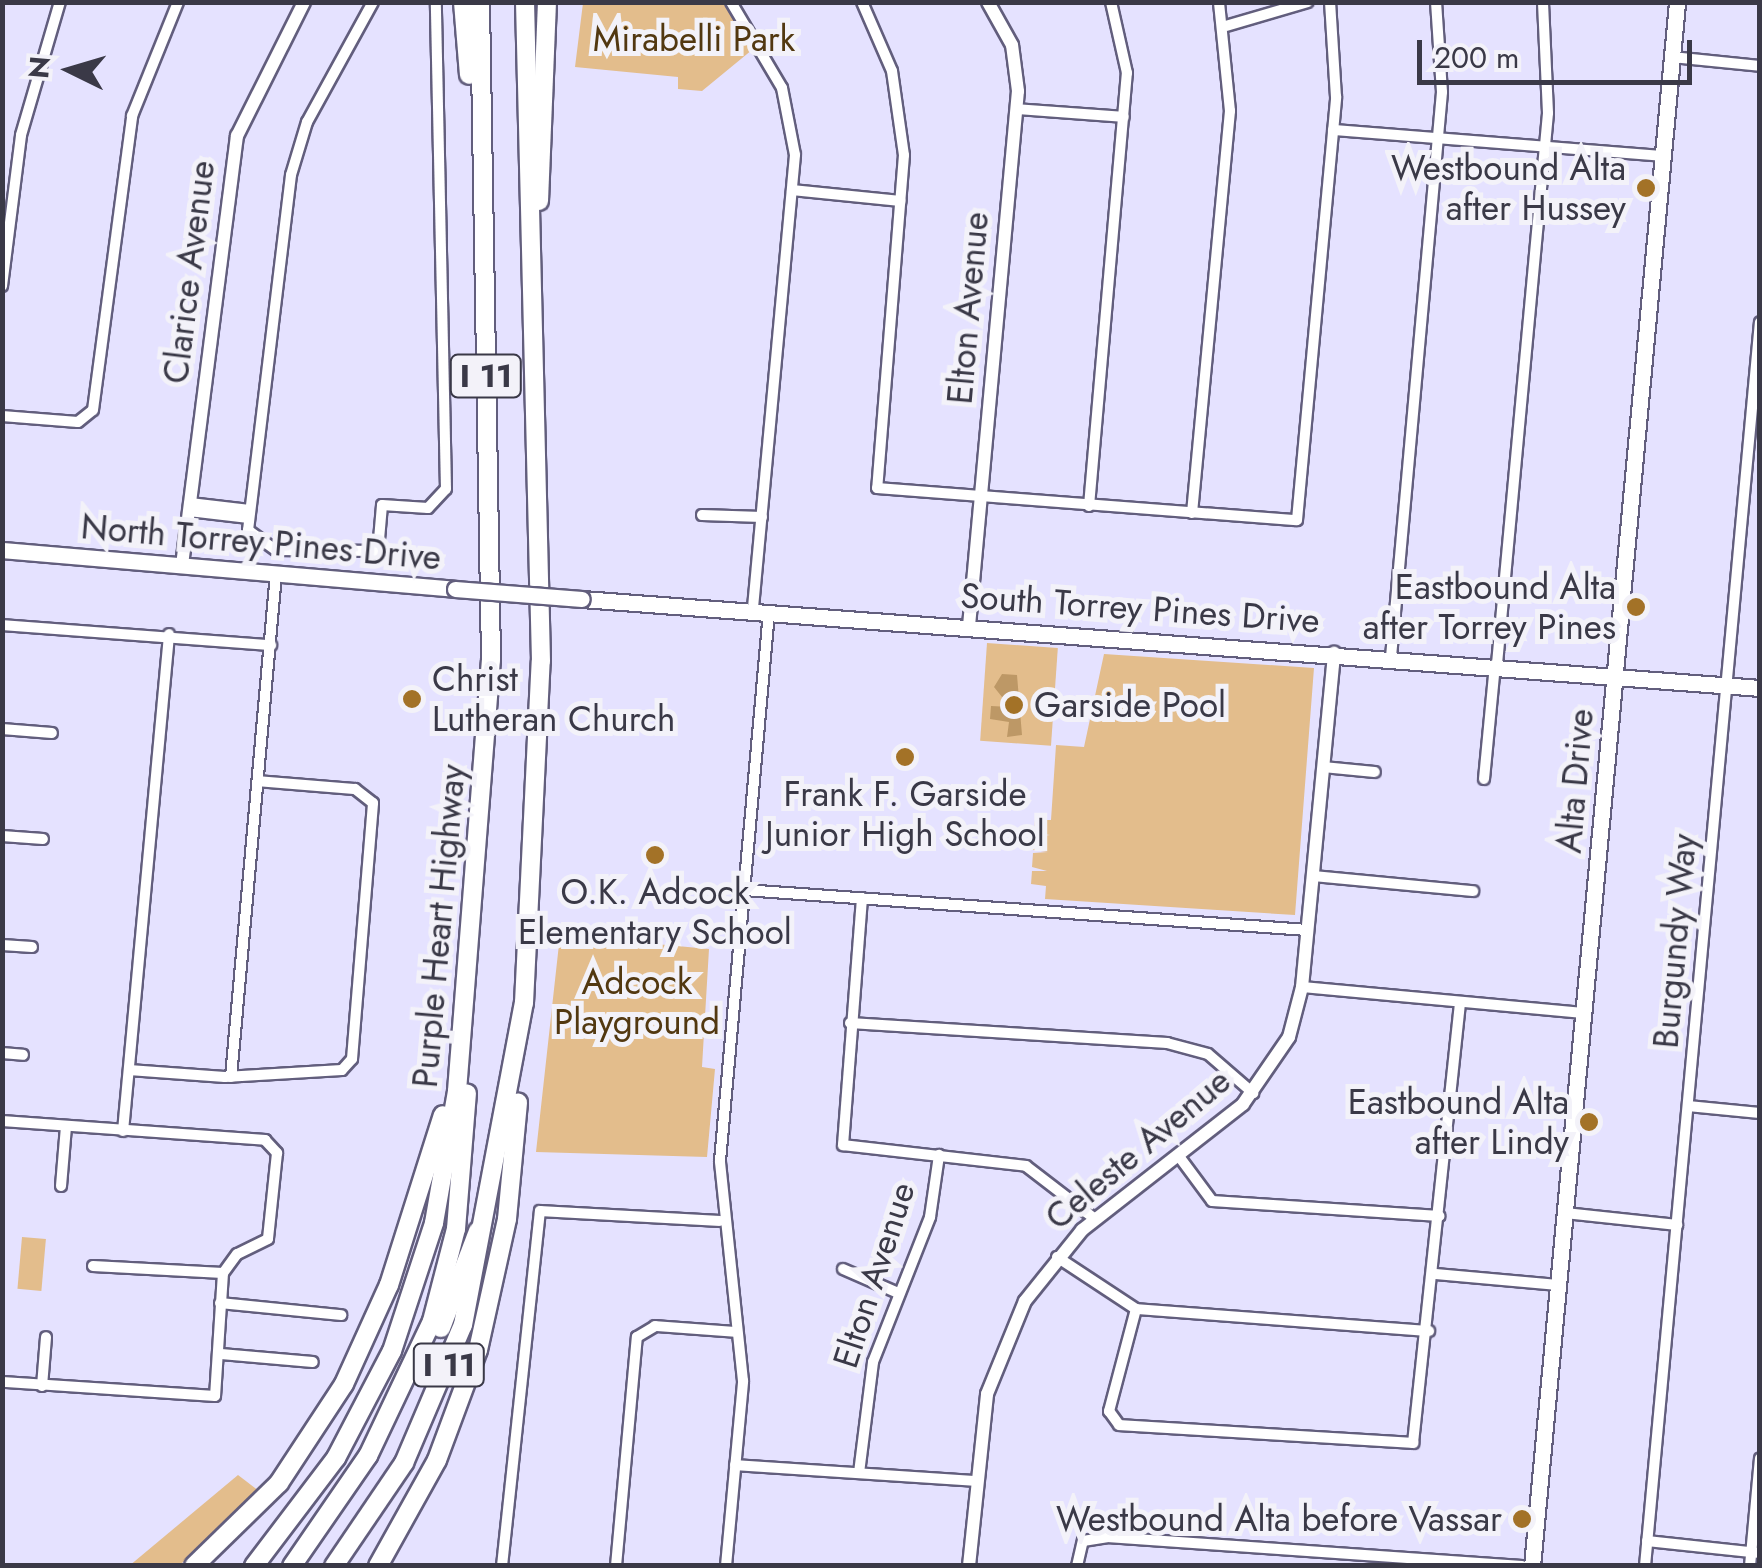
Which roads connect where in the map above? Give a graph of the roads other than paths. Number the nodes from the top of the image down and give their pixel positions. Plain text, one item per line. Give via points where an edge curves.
1 (60, 2) edge
2 (178, 2) edge
3 (304, 2) edge
4 (373, 2) edge
5 (436, 2) edge
6 (463, 2) edge
7 (480, 2) edge
8 (525, 2) edge
9 (547, 2) edge
10 (731, 2) edge
11 (862, 2) edge
12 (988, 2) edge
13 (1111, 2) edge
14 (1220, 2) edge
15 (1308, 2) edge
16 (1330, 2) edge
17 (1436, 2) edge
18 (1543, 2) edge
19 (1677, 2) edge
20 (1226, 26) junction
21 (1672, 57) junction
22 (1760, 66) edge
23 (1016, 110) junction
24 (1124, 116) junction
25 (1333, 130) junction
26 (1438, 138) junction
27 (1545, 145) junction
28 (1663, 156) junction
29 (792, 190) junction
30 (900, 200) junction
31 (480, 206) junction
32 (2, 286) edge
33 (1760, 322) edge
34 (533, 341) junction
35 (2, 416) edge
36 (980, 499) junction
37 (1089, 506) junction
38 (190, 507) junction
39 (1192, 513) junction
40 (250, 514) junction
41 (702, 515) dead end
42 (762, 516) junction
43 (2, 550) edge
44 (182, 566) junction
45 (276, 574) junction
46 (515, 594) joint
47 (761, 611) junction
48 (2, 625) edge
49 (969, 626) junction
50 (168, 634) junction
51 (271, 645) junction
52 (1334, 653) junction
53 (1391, 657) junction
54 (1496, 664) junction
55 (1616, 673) junction
56 (1727, 684) junction
57 (1760, 688) edge
58 (2, 730) edge
59 (52, 733) dead end
60 (1324, 768) junction
61 (1375, 772) dead end
62 (1484, 779) dead end
63 (258, 780) junction
64 (2, 836) edge
65 (43, 840) dead end
66 (1313, 876) junction
67 (744, 890) junction
68 (1473, 891) dead end
69 (862, 898) junction
70 (1308, 930) junction
71 (2, 945) edge
72 (32, 947) dead end
73 (470, 976) junction
74 (1302, 987) junction
75 (524, 1002) junction
76 (1460, 1002) junction
77 (1584, 1013) junction
78 (850, 1023) junction
79 (464, 1036) junction
80 (2, 1054) edge
81 (23, 1055) dead end
82 (129, 1070) junction
83 (231, 1077) junction
84 (1253, 1092) junction
85 (1381, 1103) dead end
86 (1688, 1106) junction
87 (1450, 1109) junction
88 (1760, 1114) edge
89 (2, 1122) edge
90 (66, 1127) junction
91 (123, 1132) junction
92 (502, 1138) junction
93 (939, 1155) junction
94 (1178, 1156) junction
95 (61, 1186) dead end
96 (1565, 1213) junction
97 (1440, 1216) junction
98 (1095, 1218) junction
99 (720, 1221) junction
100 (1676, 1225) junction
101 (1057, 1257) junction
102 (93, 1266) dead end
103 (843, 1269) dead end
104 (223, 1273) junction
105 (1434, 1274) junction
106 (1558, 1284) junction
107 (896, 1292) junction
108 (220, 1303) junction
109 (1136, 1309) junction
110 (341, 1315) dead end
111 (1429, 1331) junction
112 (738, 1332) junction
113 (46, 1338) dead end
114 (221, 1354) junction
115 (314, 1362) dead end
116 (2, 1382) edge
117 (42, 1386) junction
118 (1760, 1458) edge
119 (735, 1465) junction
120 (859, 1473) junction
121 (976, 1481) junction
122 (1647, 1541) junction
123 (1755, 1552) edge
124 (258, 1560) edge
125 (1414, 1562) edge
126 (297, 1565) edge
127 (194, 1566) edge
128 (245, 1566) edge
129 (334, 1566) edge
130 (378, 1566) edge
131 (502, 1566) edge
132 (616, 1566) edge
133 (726, 1566) edge
134 (969, 1566) edge
135 (1077, 1566) edge
136 (1522, 1566) edge
137 (1532, 1566) edge
138 (1645, 1566) edge
139 (1750, 1566) edge

1 - 32 street via 24,116
2 - 35 street via 132,116 86,418
3 - 38 street, Clarice Avenue via 238,136
4 - 40 street via 294,162
5 - 40 street via 442,502 382,505 378,551 276,550 256,541
6 - 31 highway
7 - 31 highway, Purple Heart Highway / I 11
8 - 34 highway, I 11
9 - 34 highway
10 - 29 street via 782,88
11 - 30 street via 900,112
12 - 23 street, Elton Avenue via 1015,54
13 - 24 street via 1126,55
14 - 20 street
15 - 20 street
16 - 25 street
17 - 26 street
18 - 27 street
19 - 21 main road, Alta Drive
20 - 39 street via 1230,111
21 - 22 street
21 - 28 main road, Alta Drive
23 - 24 street
23 - 36 street, Elton Avenue
24 - 37 street
25 - 26 street
25 - 39 street via 1298,520
26 - 27 street
26 - 53 street
27 - 28 street
27 - 54 street
28 - 55 main road, Alta Drive
29 - 30 street
29 - 42 street
30 - 36 street via 877,488
31 - 73 highway, Purple Heart Highway / I 11 via 491,644
33 - 56 street, Burgundy Way
34 - 75 highway, I 11 via 541,661
36 - 37 street
36 - 49 street, Elton Avenue
37 - 39 street
38 - 40 street
38 - 44 street, Clarice Avenue
41 - 42 street
42 - 47 street
43 - 44 main road, North Torrey Pines Drive
44 - 45 main road, North Torrey Pines Drive
45 - 46 main road, North Torrey Pines Drive, bridge
45 - 51 street
46 - 47 main road, South Torrey Pines Drive, bridge
47 - 49 main road, South Torrey Pines Drive
47 - 67 street
48 - 50 street
49 - 52 main road, South Torrey Pines Drive
50 - 51 street
50 - 82 street
51 - 63 street
52 - 53 main road, South Torrey Pines Drive
52 - 60 street, Celeste Avenue
53 - 54 main road, South Torrey Pines Drive
54 - 55 main road, South Torrey Pines Drive
54 - 62 street
55 - 56 main road, South Torrey Pines Drive
55 - 77 main road, Alta Drive
56 - 57 main road, South Torrey Pines Drive
56 - 86 street, Burgundy Way
58 - 59 street
60 - 61 street
60 - 66 street, Celeste Avenue
63 - 83 street
63 - 83 street via 369,796 375,812 348,1065
64 - 65 street
66 - 68 street
66 - 70 street, Celeste Avenue
67 - 69 street
67 - 99 street
69 - 70 street
69 - 78 street
70 - 74 street, Celeste Avenue
71 - 72 street
73 - 79 highway, Purple Heart Highway / I 11
73 - 126 highway via 460,1197 441,1292 384,1426
74 - 76 street
74 - 84 street, Celeste Avenue via 1284,1049
75 - 92 highway, I 11
75 - 130 highway via 510,1195 487,1317 443,1446
76 - 77 street
76 - 87 street
77 - 96 main road, Alta Drive
78 - 84 street via 1167,1043 1208,1054
78 - 93 street via 842,1145
79 - 124 highway, Purple Heart Highway / I 11 via 438,1207 405,1319 355,1426
79 - 127 highway via 416,1210 352,1368 279,1483
80 - 81 street
82 - 83 street
82 - 91 street
84 - 94 street, Celeste Avenue
85 - 87 street
86 - 88 street
86 - 100 street, Burgundy Way
87 - 97 street
89 - 90 street
90 - 91 street
90 - 95 street
91 - 104 street via 274,1144 268,1240 236,1254
92 - 126 highway via 476,1234 417,1383
92 - 129 highway, I 11 via 485,1242 446,1372 396,1478
93 - 98 street via 1026,1166
93 - 107 street, Elton Avenue via 930,1218
94 - 97 street via 1212,1202
94 - 98 street, Celeste Avenue
96 - 100 street
96 - 106 main road, Alta Drive
97 - 105 street
98 - 101 street, Celeste Avenue
99 - 112 street
99 - 131 street via 540,1211
100 - 122 street, Burgundy Way
101 - 109 street
101 - 121 street, Celeste Avenue via 998,1358
102 - 104 street
103 - 107 street
104 - 108 street
105 - 106 street
105 - 111 street
106 - 137 main road, Alta Drive
107 - 120 street, Elton Avenue via 868,1390
108 - 110 street
108 - 114 street
109 - 111 street
109 - 111 street via 1112,1420 1127,1428 1413,1443
112 - 119 street
112 - 132 street via 643,1327
113 - 117 street
114 - 115 street
114 - 117 street via 215,1396
116 - 117 street
118 - 123 street
119 - 120 street
119 - 133 street
120 - 121 street
121 - 134 street, Celeste Avenue
122 - 123 street
122 - 138 street, Burgundy Way
123 - 139 street
124 - 128 highway
125 - 135 street via 1083,1541
125 - 136 street

